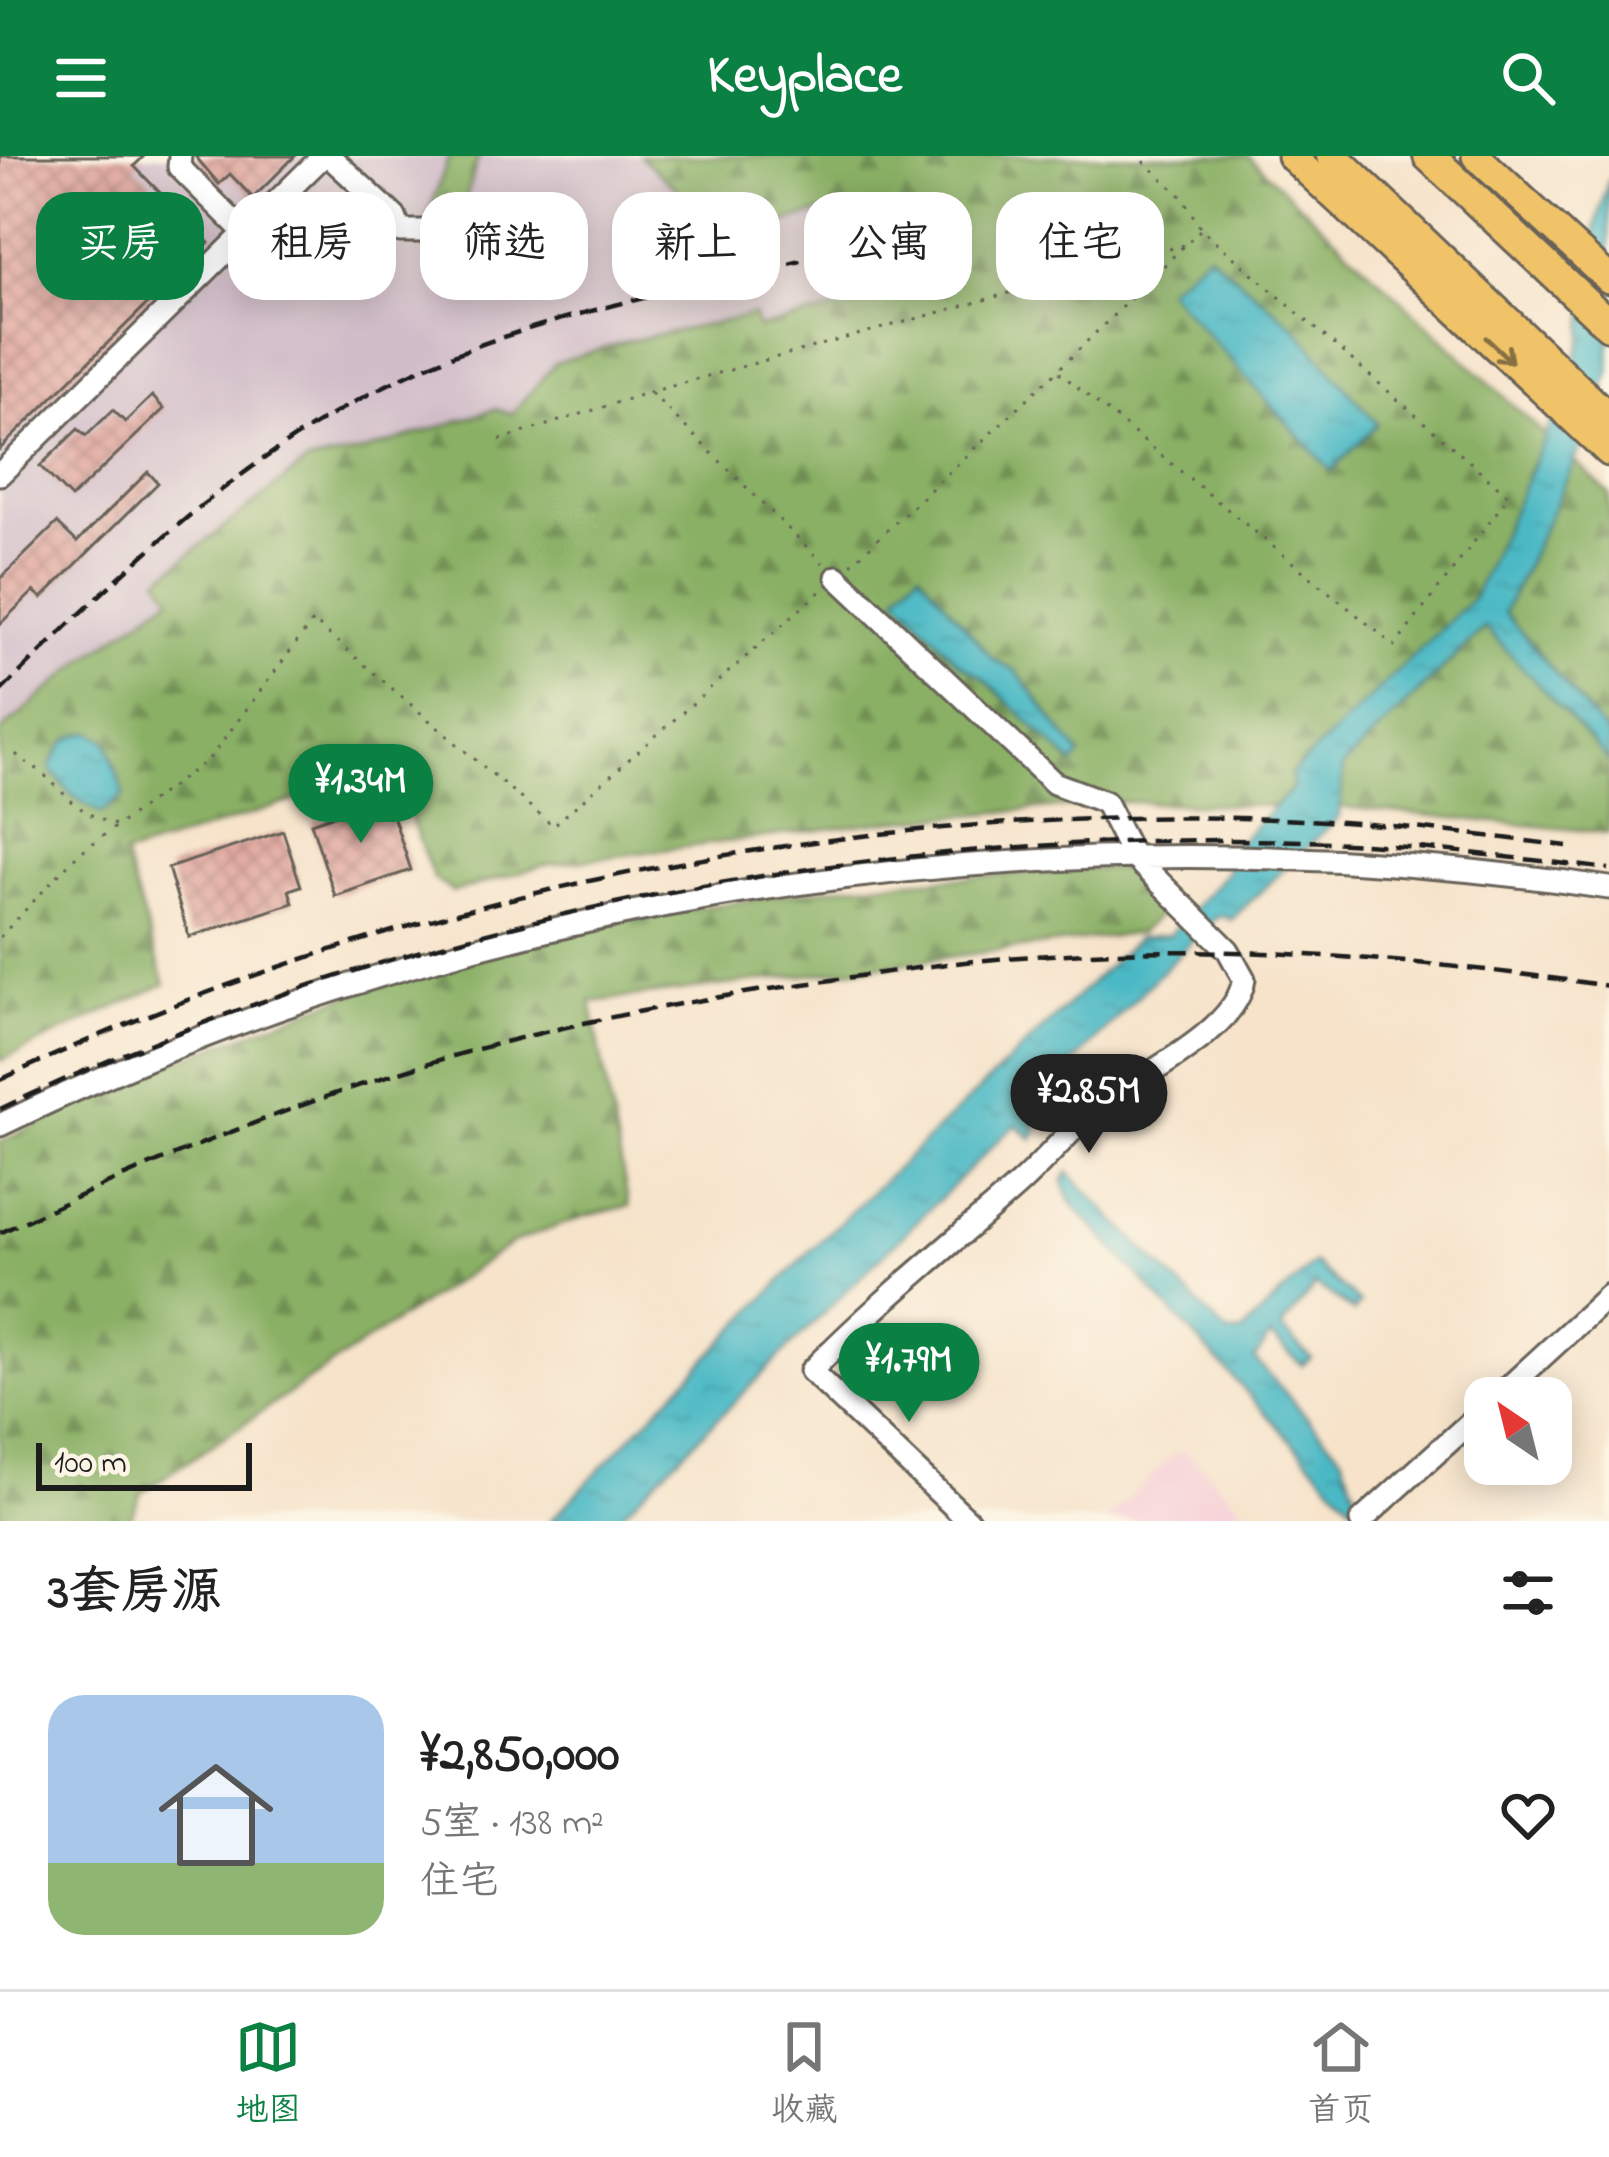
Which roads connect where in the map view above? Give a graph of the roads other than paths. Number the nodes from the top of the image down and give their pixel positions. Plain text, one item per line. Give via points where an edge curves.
1 (180, 156) edge
2 (326, 156) edge
3 (1291, 156) edge
4 (1332, 156) edge
5 (1433, 156) edge
6 (1476, 156) edge
7 (288, 192) edge
8 (228, 216) edge
9 (420, 231) edge
10 (228, 250) edge
11 (1609, 279) edge
12 (1609, 325) edge
13 (1555, 385) junction
14 (1607, 440) edge
15 (0, 474) edge
16 (837, 577) road end
17 (1132, 855) junction
18 (1609, 888) edge
19 (0, 1125) edge
20 (1609, 1295) edge
21 (1520, 1377) edge
22 (1464, 1428) edge
23 (969, 1521) edge
24 (1361, 1521) edge

1 - 8 street via 178,167
2 - 7 street
2 - 9 street via 395,217 400,231
3 -> 13 main road
4 - 13 highway
5 - 12 highway
6 - 11 main road
10 - 15 street
13 - 14 highway
16 - 17 street via 1054,783 1105,802
17 - 18 street via 1298,856
17 - 19 street via 754,888 567,925 375,974 220,1029
17 - 23 street via 1242,971 1233,1006 1090,1114 811,1371
20 - 21 street
22 - 24 street

